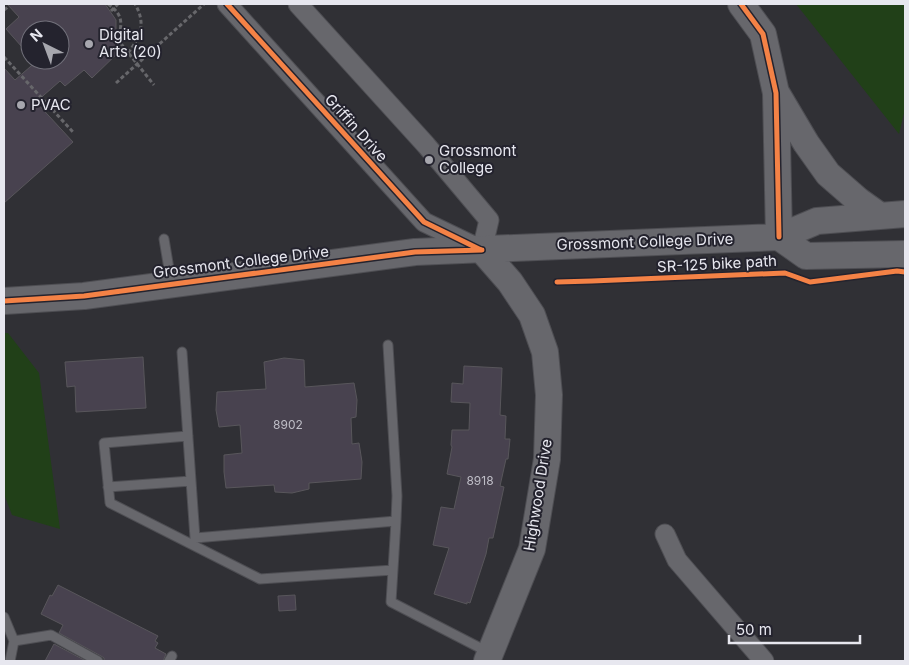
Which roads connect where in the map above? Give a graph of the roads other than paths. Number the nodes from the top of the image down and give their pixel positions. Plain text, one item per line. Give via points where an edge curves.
1 (226, 4) edge
2 (298, 4) edge
3 (741, 4) edge
4 (776, 93) junction
5 (893, 215) edge
6 (779, 237) junction
7 (164, 240) dead end
8 (482, 250) junction
9 (905, 254) edge
10 (171, 284) junction
11 (4, 301) edge
12 (388, 345) dead end
13 (182, 352) dead end
14 (188, 436) junction
15 (191, 481) junction
16 (108, 487) junction
17 (396, 521) junction
18 (665, 534) dead end
19 (194, 541) junction
20 (393, 570) junction
21 (4, 617) edge
22 (14, 642) junction
23 (489, 657) edge
24 (10, 661) edge
25 (98, 661) edge
26 (764, 661) edge

1 - 8 street, Griffin Drive via 424,222
2 - 8 street via 489,220
3 - 4 main road via 763,34
4 - 5 main road via 828,174 859,201
4 - 6 main road
5 - 6 main road, Grossmont College Drive via 817,221
6 - 8 main road, Grossmont College Drive
6 - 9 main road via 806,256
7 - 10 lane
8 - 10 main road, Grossmont College Drive via 415,252
8 - 23 main road, Highwood Drive via 510,282 532,315 545,352 549,395 547,459 532,549
10 - 11 main road, Grossmont College Drive via 84,296
12 - 17 lane
13 - 14 lane
14 - 15 lane
14 - 16 lane via 104,443
15 - 16 lane
15 - 19 lane
16 - 19 lane via 110,502
17 - 19 lane
17 - 20 lane
18 - 26 street via 677,560
19 - 20 lane via 260,579
20 - 23 lane via 390,602
21 - 22 lane
22 - 24 lane
22 - 25 lane via 51,635

